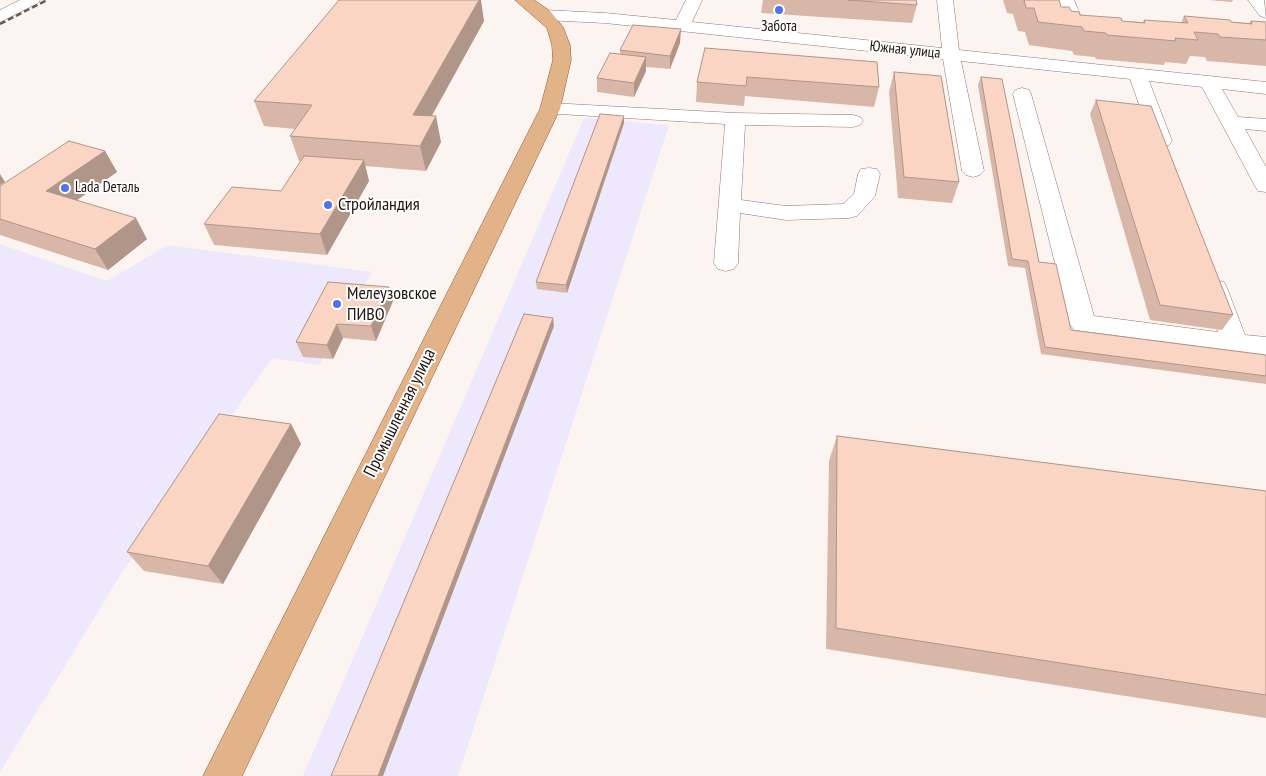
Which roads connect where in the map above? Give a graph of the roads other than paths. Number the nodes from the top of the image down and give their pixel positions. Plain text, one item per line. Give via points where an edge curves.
1 (32, 0) edge
2 (694, 0) edge
3 (944, 0) edge
4 (1066, 0) edge
5 (1256, 0) edge
6 (534, 7) edge
7 (1266, 13) edge
8 (0, 17) edge
9 (682, 26) junction
10 (1113, 27) edge
11 (951, 55) junction
12 (1138, 75) junction
13 (1209, 82) junction
14 (1266, 88) edge
15 (1022, 94) dead end
16 (550, 109) junction
17 (735, 119) junction
18 (853, 121) dead end
19 (1231, 122) junction
20 (1266, 125) edge
21 (1168, 158) edge
22 (973, 171) dead end
23 (869, 174) dead end
24 (1266, 186) edge
25 (729, 205) junction
26 (726, 263) dead end
27 (1208, 269) edge
28 (1235, 343) junction
29 (1266, 346) edge
30 (222, 776) edge

1 - 8 street
2 - 9 street
3 - 11 street
4 - 10 street via 1075,24
5 - 7 street
6 - 9 street, Южная улица
6 - 16 main road, Промышленная улица via 555,27 561,45 562,60
9 - 11 street, Южная улица
11 - 12 street, Южная улица
11 - 22 street
12 - 13 street, Южная улица
12 - 21 street
13 - 14 street, Южная улица
13 - 19 street
15 - 28 street via 1083,324
16 - 17 street
16 - 30 main road, Промышленная улица
17 - 18 street
17 - 25 street
19 - 20 street
19 - 24 street
23 - 25 street via 864,196 849,210 786,213
25 - 26 street
27 - 28 street
28 - 29 street

